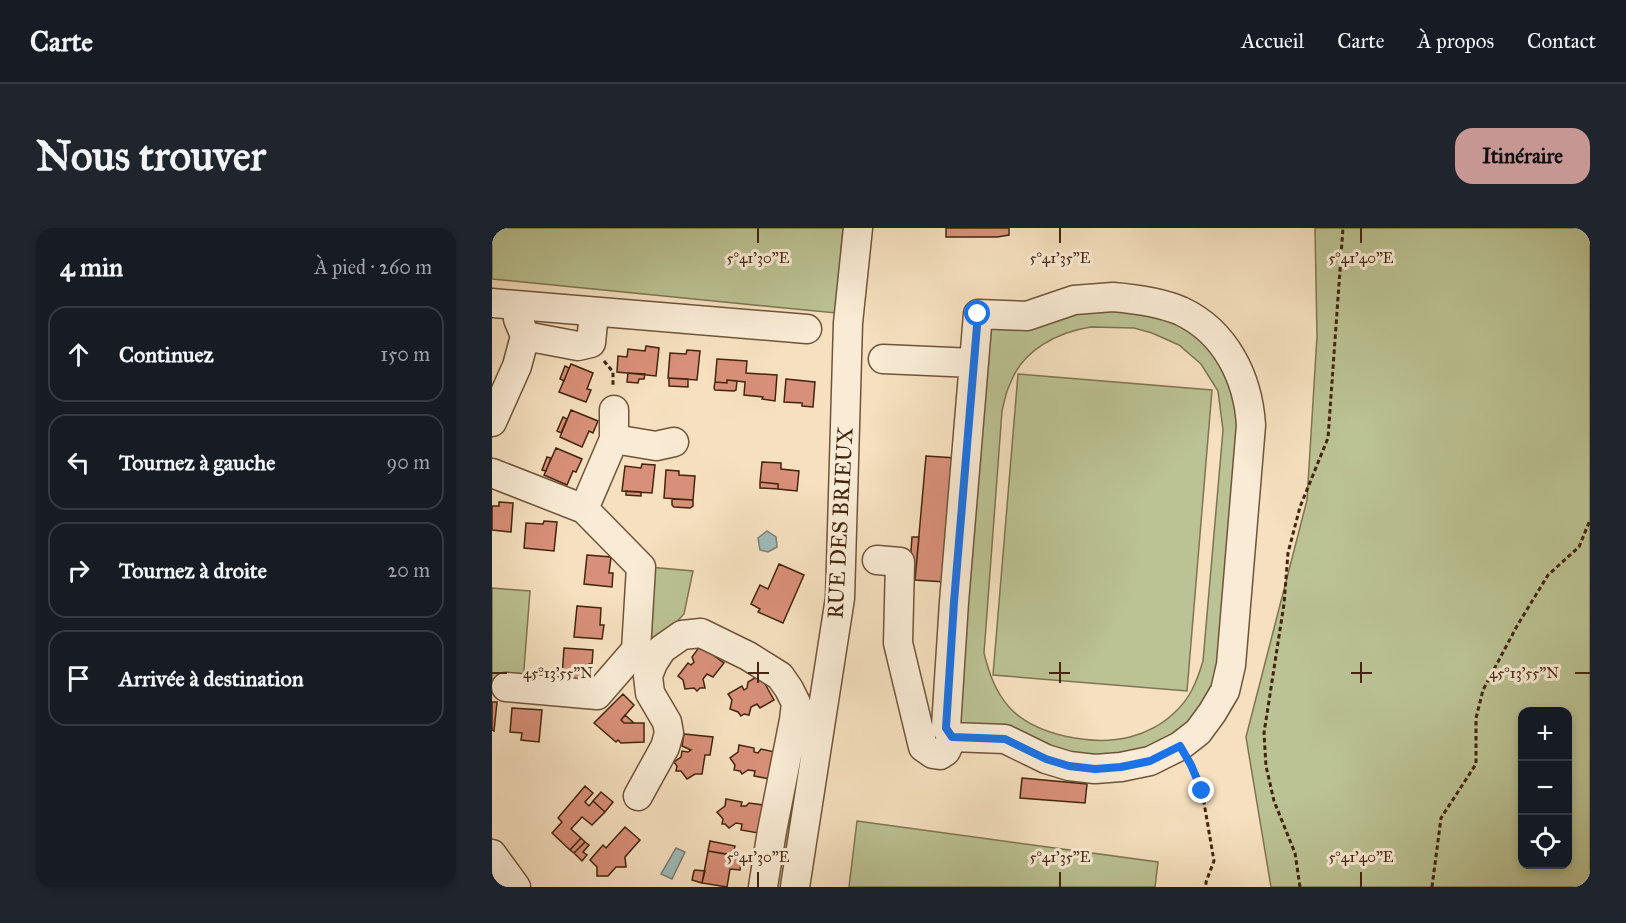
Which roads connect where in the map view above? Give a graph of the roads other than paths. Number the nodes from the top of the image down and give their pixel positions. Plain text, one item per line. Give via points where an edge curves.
1 (858, 228) edge
2 (505, 304) edge
3 (594, 312) junction
4 (807, 329) dead end
5 (525, 336) junction
6 (883, 358) dead end
7 (974, 363) junction
8 (614, 410) road end
9 (492, 422) edge
10 (614, 439) junction
11 (674, 442) dead end
12 (492, 473) edge
13 (584, 509) junction
14 (877, 560) dead end
15 (506, 687) dead end
16 (952, 737) junction
17 (638, 796) dead end
18 (492, 854) edge
19 (516, 887) edge
20 (763, 887) edge
21 (795, 887) edge

1 - 21 street, RUE DES BRIEUX via 848,322 840,598
2 - 3 street
2 - 5 street via 518,319
3 - 4 street
3 - 5 street via 591,343 578,346
5 - 9 street via 518,366
6 - 7 street
7 - 16 street via 946,728
7 - 16 street via 978,314 1027,316 1074,300 1138,299 1181,311 1203,324 1222,343 1245,387 1251,426 1231,665 1225,691 1198,732 1150,761 1095,769 1046,759 1005,739
8 - 10 street
10 - 11 street via 656,446
10 - 13 street
12 - 13 street
13 - 15 street via 641,567 636,650 597,695
14 - 16 street via 900,562 898,643 922,747 940,755
17 - 20 street via 669,733 650,693 648,676 662,649 682,635 701,633 780,676 796,703
18 - 19 street

